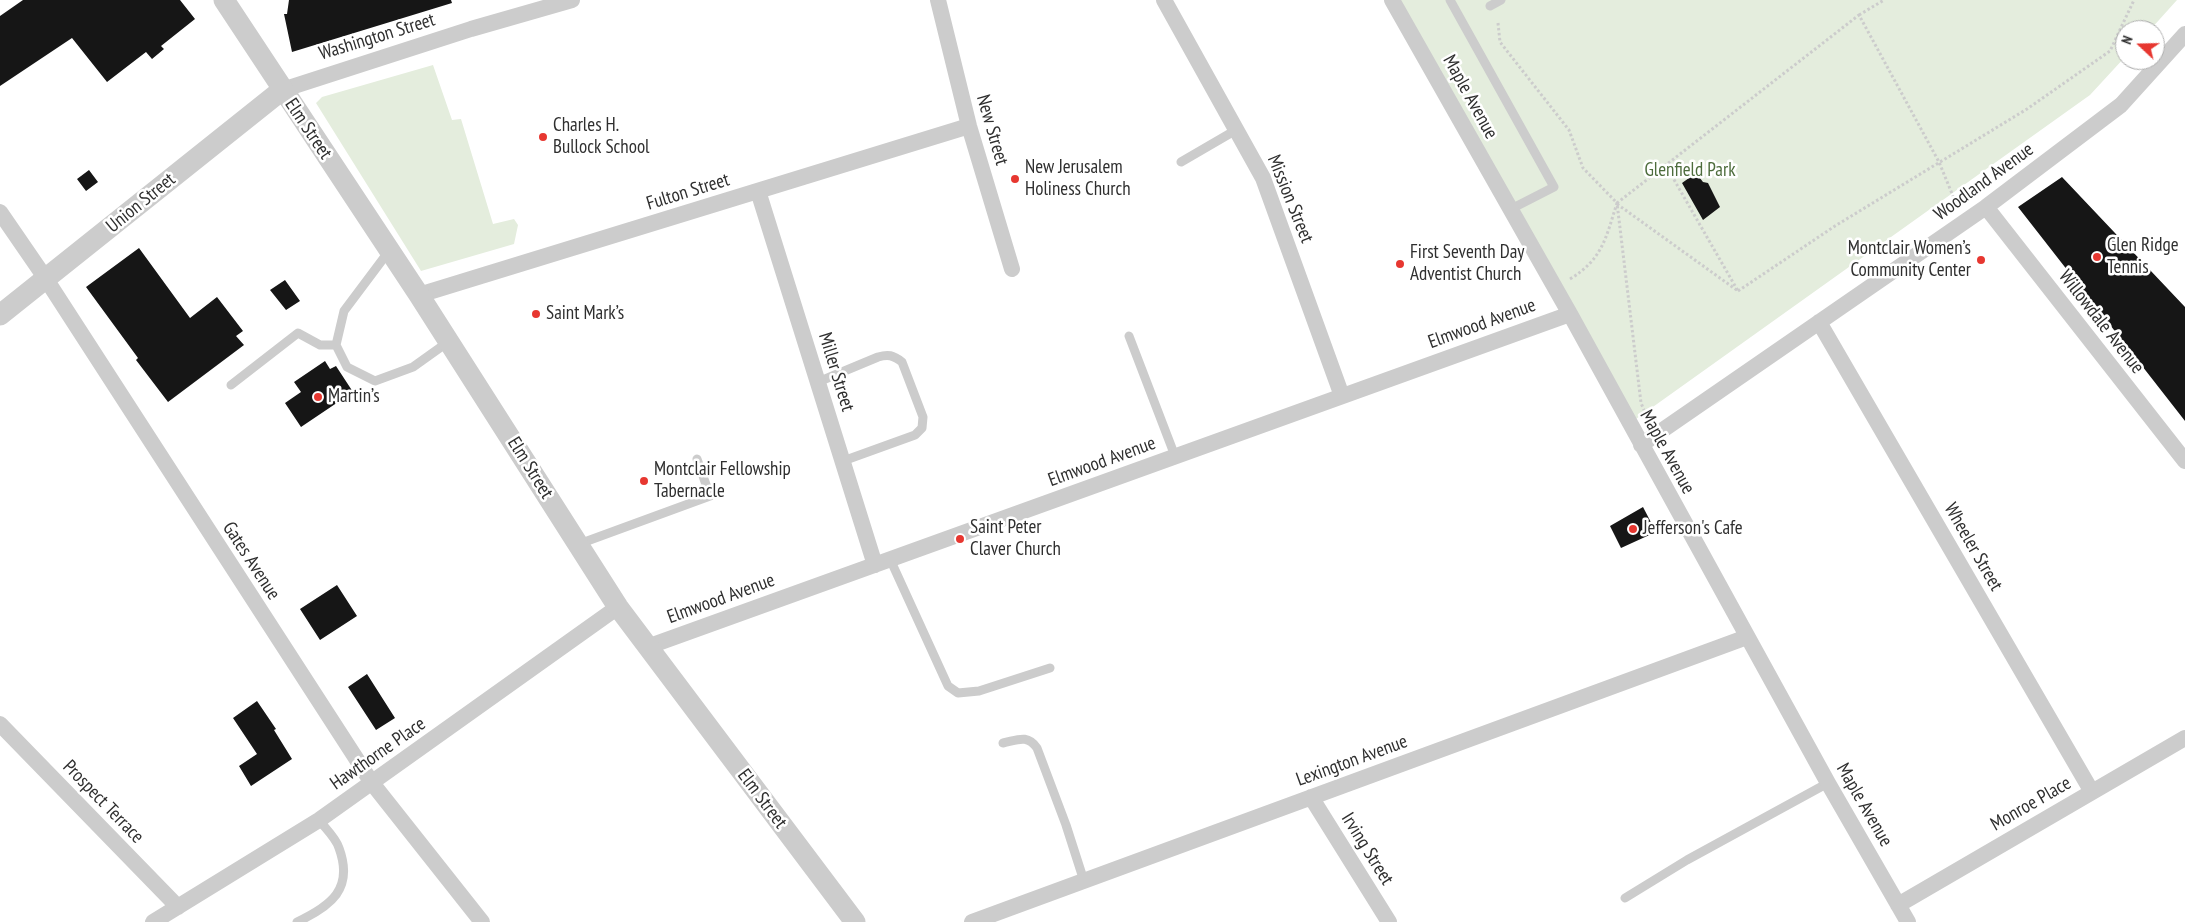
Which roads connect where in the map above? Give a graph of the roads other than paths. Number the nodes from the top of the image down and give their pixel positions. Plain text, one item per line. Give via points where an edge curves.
1 (224, 0) edge
2 (938, 0) edge
3 (1164, 0) edge
4 (1450, 0) edge
5 (1501, 0) edge
6 (565, 1) edge
7 (1397, 1) edge
8 (1489, 2) edge
9 (2185, 34) edge
10 (282, 90) junction
11 (969, 126) junction
12 (1236, 130) junction
13 (1181, 162) dead end
14 (758, 191) junction
15 (1986, 206) junction
16 (1510, 209) junction
17 (0, 212) edge
18 (389, 251) junction
19 (1012, 269) dead end
20 (46, 279) junction
21 (419, 295) junction
22 (1570, 314) junction
23 (0, 315) edge
24 (1819, 322) junction
25 (1130, 336) dead end
26 (449, 342) junction
27 (336, 345) junction
28 (818, 382) junction
29 (230, 385) dead end
30 (1342, 396) junction
31 (1640, 445) junction
32 (1175, 456) junction
33 (698, 459) dead end
34 (843, 461) junction
35 (2185, 461) edge
36 (578, 544) junction
37 (883, 562) junction
38 (618, 607) junction
39 (1747, 637) junction
40 (647, 647) junction
41 (1050, 668) dead end
42 (0, 724) edge
43 (2185, 738) edge
44 (1003, 743) dead end
45 (372, 783) junction
46 (1828, 783) junction
47 (2092, 792) junction
48 (1311, 797) junction
49 (319, 820) junction
50 (1084, 881) junction
51 (1626, 898) dead end
52 (1898, 905) junction
53 (178, 907) junction
54 (153, 922) edge
55 (297, 922) edge
56 (482, 922) edge
57 (855, 922) edge
58 (972, 922) edge
59 (1389, 922) edge
60 (1908, 922) edge

1 - 10 street, Elm Street
2 - 11 street, New Street
3 - 12 street, Mission Street
4 - 16 lane via 1554,187
5 - 8 lane
6 - 10 street, Washington Street
7 - 16 street, Maple Avenue
9 - 15 street, Woodland Avenue via 2120,105
10 - 18 street, Elm Street
10 - 20 street, Union Street
11 - 14 street, Fulton Street
11 - 19 street, New Street
12 - 13 lane
12 - 30 street, Mission Street via 1263,178
14 - 21 street, Fulton Street
14 - 28 street, Miller Street
15 - 24 street, Woodland Avenue
15 - 35 street, Willowdale Avenue
16 - 22 street, Maple Avenue
17 - 20 street, Gates Avenue
18 - 21 street, Elm Street
18 - 27 lane via 344,311
20 - 23 street, Union Street
20 - 45 street, Gates Avenue
21 - 26 street, Elm Street
22 - 30 street, Elmwood Avenue
22 - 31 street, Maple Avenue
24 - 31 street, Woodland Avenue
24 - 47 street, Wheeler Street
25 - 32 lane
26 - 27 lane via 413,368 375,381 347,366
26 - 36 street, Elm Street
27 - 29 lane via 320,345 298,333
28 - 34 street, Miller Street
28 - 34 lane via 878,357 894,356 902,362 923,417 922,428 915,436
30 - 32 street, Elmwood Avenue
31 - 39 street, Maple Avenue
32 - 37 street, Elmwood Avenue
33 - 36 lane via 710,496
34 - 37 street, Miller Street
36 - 38 street, Elm Street
37 - 40 street, Elmwood Avenue
37 - 41 lane via 948,686 958,693 979,692
38 - 40 street, Elm Street
38 - 45 street, Hawthorne Place
39 - 46 street, Maple Avenue
39 - 48 street, Lexington Avenue
40 - 57 street, Elm Street
42 - 53 street, Prospect Terrace
43 - 47 street, Monroe Place
44 - 50 lane via 1024,738 1032,740 1037,748
45 - 49 street, Hawthorne Place
45 - 56 street, Gates Avenue
46 - 51 lane via 1687,860
46 - 52 street, Maple Avenue
47 - 52 street, Monroe Place
48 - 50 street, Lexington Avenue
48 - 59 street, Irving Street
49 - 53 street, Hawthorne Place
49 - 55 lane via 339,847 345,875 335,899
50 - 58 street, Lexington Avenue
52 - 60 street, Maple Avenue
53 - 54 street, Hawthorne Place

